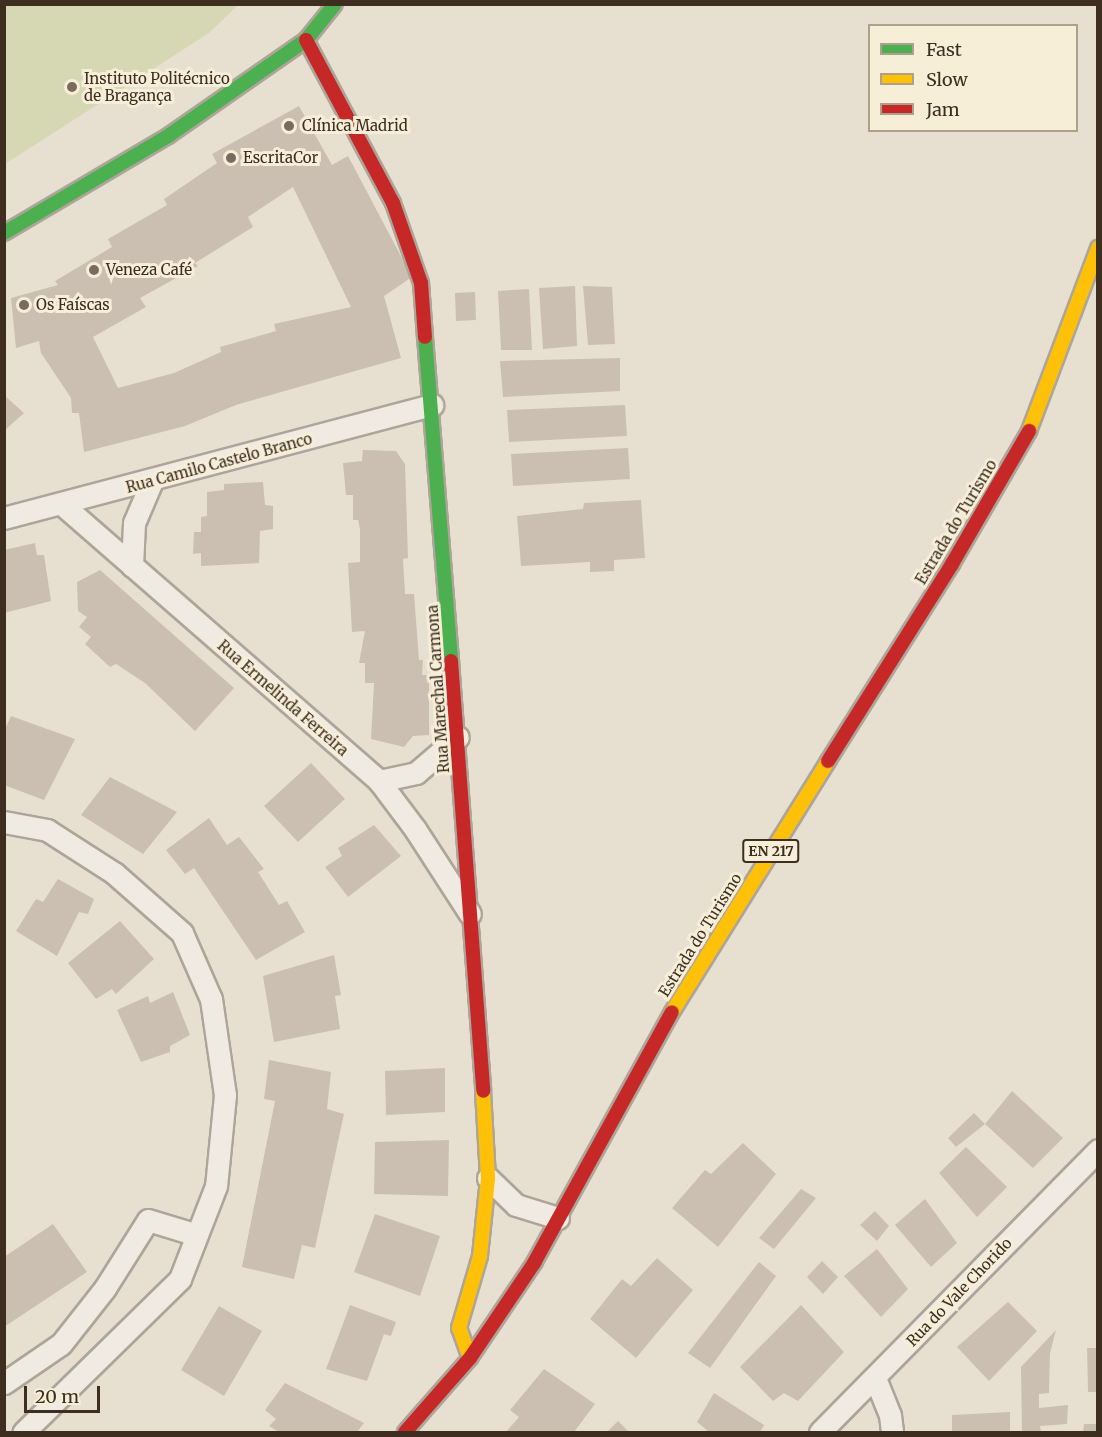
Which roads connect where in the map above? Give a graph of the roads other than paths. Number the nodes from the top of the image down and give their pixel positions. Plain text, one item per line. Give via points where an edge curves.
1 (336, 4) edge
2 (306, 40) junction
3 (4, 233) edge
4 (1098, 248) edge
5 (432, 405) junction
6 (152, 482) junction
7 (64, 506) junction
8 (4, 518) edge
9 (132, 566) junction
10 (458, 737) junction
11 (379, 782) junction
12 (4, 822) edge
13 (472, 917) junction
14 (1098, 1150) edge
15 (488, 1178) junction
16 (558, 1218) junction
17 (197, 1235) junction
18 (470, 1358) junction
19 (875, 1378) junction
20 (4, 1383) edge
21 (34, 1430) edge
22 (405, 1432) edge
23 (820, 1432) edge
24 (892, 1432) edge

1 - 2 street
2 - 3 street via 168,136
2 - 5 street, Rua Marechal Carmona via 393,203 421,283
4 - 16 street, Estrada do Turismo / EN 217 via 1031,429 952,564 683,992
5 - 6 street, Rua Camilo Castelo Branco
5 - 10 street, Rua Marechal Carmona
6 - 7 street, Rua Camilo Castelo Branco
6 - 9 street via 134,523
7 - 8 street, Rua Camilo Castelo Branco
7 - 9 street, Rua Ermelinda Ferreira
9 - 11 street, Rua Ermelinda Ferreira
10 - 11 street via 416,773
10 - 13 street, Rua Marechal Carmona
11 - 13 street, Rua Ermelinda Ferreira
12 - 17 street via 47,830 114,873 182,933 211,999 225,1095 216,1186
13 - 15 street, Rua Marechal Carmona
14 - 19 street, Rua do Vale Chorido
15 - 16 street via 516,1204
15 - 18 street, Rua Marechal Carmona via 480,1256 459,1328
16 - 18 street, Estrada do Turismo / EN 217 via 534,1263
17 - 20 street via 148,1220 105,1288 61,1344
17 - 21 street via 180,1279
18 - 22 street, Estrada do Turismo / EN 217
19 - 23 street, Rua do Vale Chorido
19 - 24 street via 890,1415

